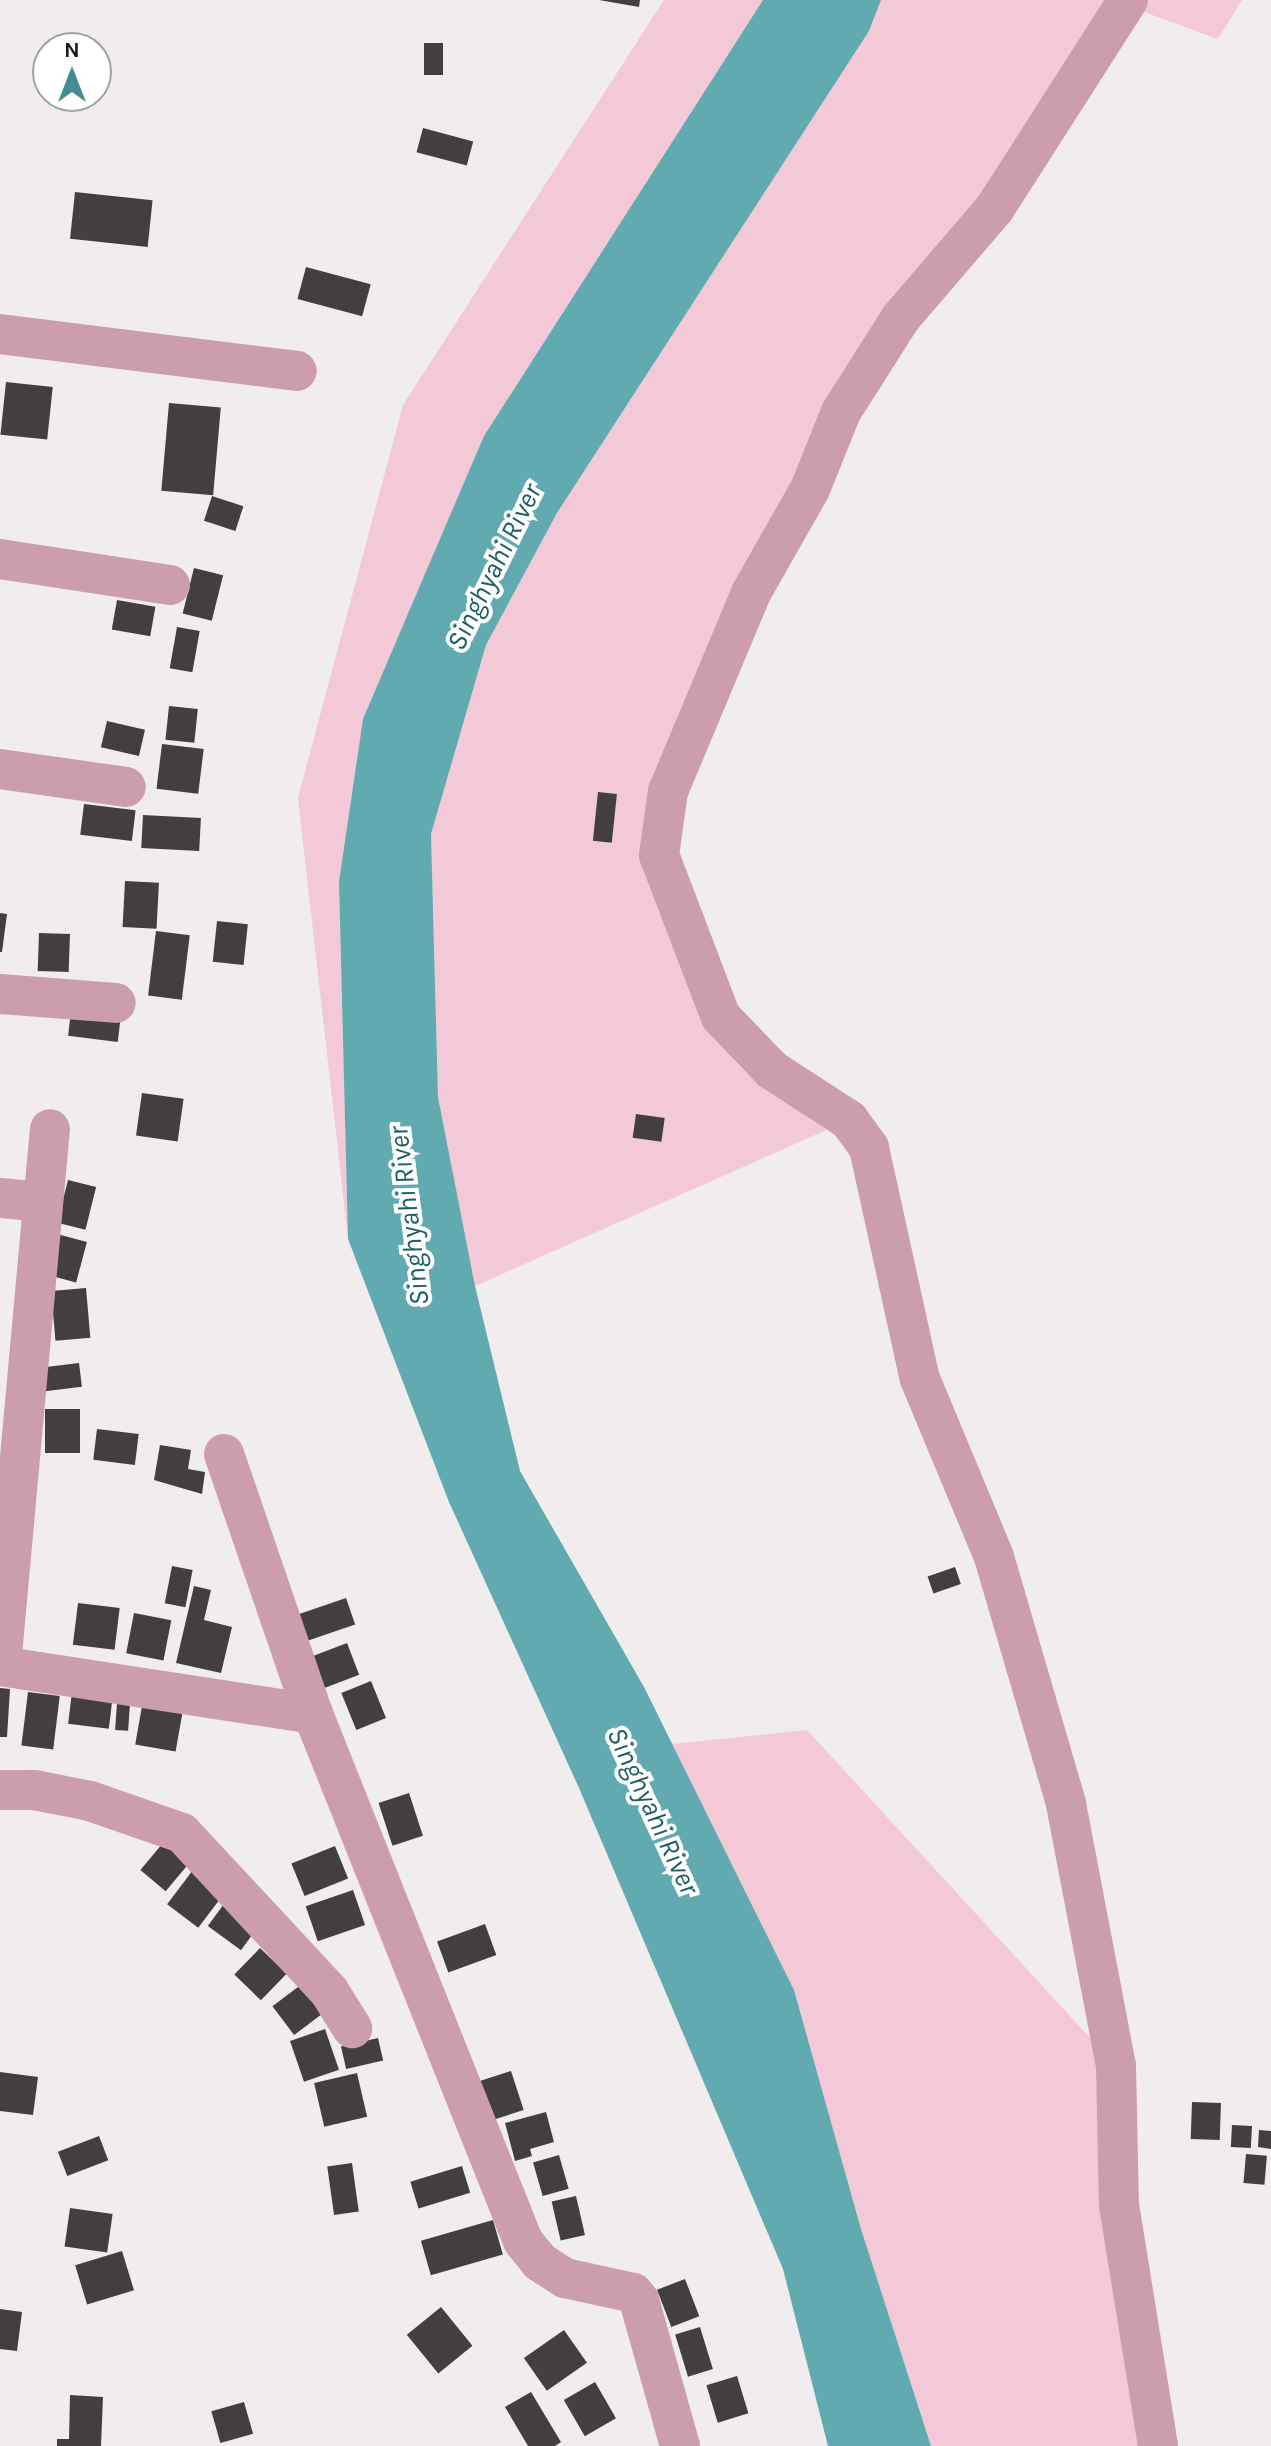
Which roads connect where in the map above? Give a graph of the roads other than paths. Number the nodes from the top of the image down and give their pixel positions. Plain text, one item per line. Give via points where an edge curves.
1 (1128, 0) edge
2 (0, 334) edge
3 (297, 371) dead end
4 (0, 559) edge
5 (170, 585) dead end
6 (0, 769) edge
7 (126, 787) dead end
8 (0, 994) edge
9 (116, 1003) dead end
10 (50, 1129) dead end
11 (0, 1198) edge
12 (43, 1202) junction
13 (10, 1443) edge
14 (224, 1454) dead end
15 (0, 1666) edge
16 (313, 1714) junction
17 (0, 1790) edge
18 (352, 2028) dead end
19 (680, 2446) edge
20 (1158, 2446) edge

1 - 20 street via 995,208 900,319 841,412 810,489 751,593 674,777 659,855 721,1017 772,1070 849,1120 869,1148 920,1379 994,1557 1066,1804 1116,2066 1119,2205
2 - 3 street
4 - 5 street
6 - 7 street
8 - 9 street
10 - 12 street
11 - 12 street
12 - 13 street
13 - 15 street
14 - 16 street
15 - 16 street
16 - 19 street via 523,2241 540,2262 565,2278 633,2293 639,2300
17 - 18 street via 34,1790 90,1801 182,1833 329,1991

